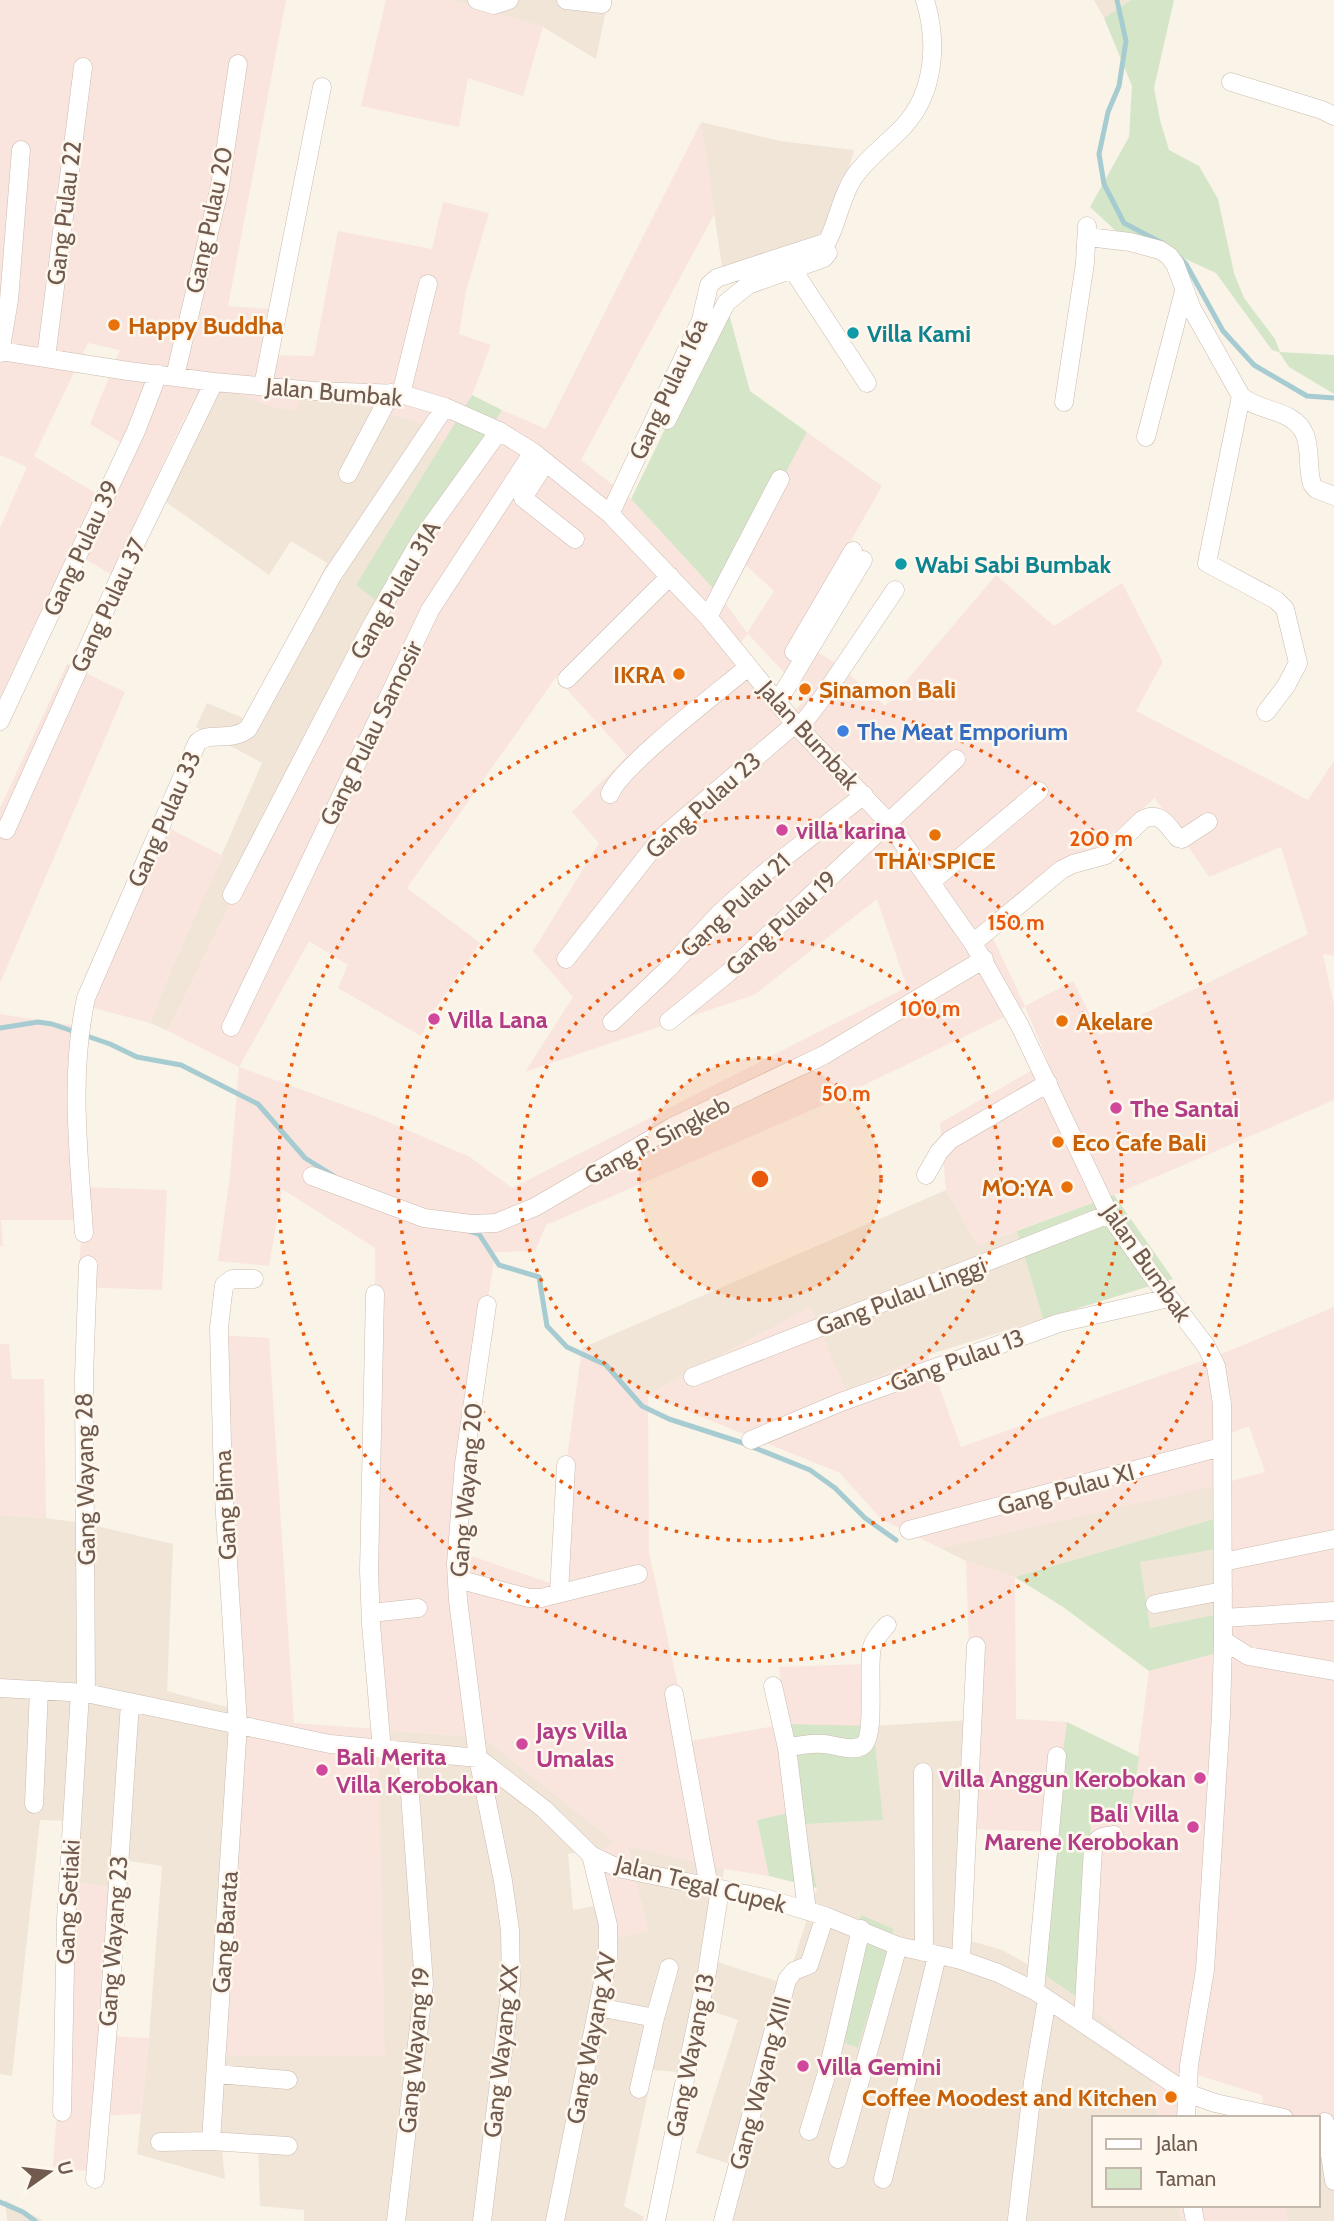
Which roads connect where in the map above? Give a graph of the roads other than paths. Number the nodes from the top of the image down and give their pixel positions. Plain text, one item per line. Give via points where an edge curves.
1 (477, 0) edge
2 (509, 0) edge
3 (566, 0) edge
4 (603, 0) edge
5 (925, 0) edge
6 (238, 64) dead end
7 (83, 67) dead end
8 (1231, 82) dead end
9 (322, 87) dead end
10 (1334, 116) edge
11 (21, 150) dead end
12 (828, 253) dead end
13 (793, 270) junction
14 (428, 284) dead end
15 (1184, 291) junction
16 (0, 352) edge
17 (46, 358) junction
18 (166, 375) junction
19 (214, 382) junction
20 (867, 383) dead end
21 (263, 386) junction
22 (396, 394) junction
23 (1241, 396) junction
24 (1064, 402) dead end
25 (445, 407) junction
26 (499, 431) junction
27 (1146, 438) dead end
28 (539, 457) junction
29 (348, 474) dead end
30 (780, 479) dead end
31 (1334, 496) edge
32 (613, 517) junction
33 (575, 539) dead end
34 (858, 555) dead end
35 (670, 576) junction
36 (895, 590) dead end
37 (708, 617) junction
38 (748, 667) junction
39 (566, 679) dead end
40 (773, 698) junction
41 (1266, 712) dead end
42 (0, 721) edge
43 (797, 726) junction
44 (957, 759) dead end
45 (1038, 791) dead end
46 (610, 794) dead end
47 (864, 795) junction
48 (1208, 822) dead end
49 (889, 823) junction
50 (6, 830) dead end
51 (931, 882) junction
52 (232, 895) dead end
53 (974, 943) junction
54 (566, 958) dead end
55 (984, 959) junction
56 (669, 1021) dead end
57 (612, 1022) dead end
58 (231, 1027) dead end
59 (1048, 1083) junction
60 (926, 1175) dead end
61 (312, 1176) dead end
62 (1109, 1214) junction
63 (84, 1233) dead end
64 (88, 1265) dead end
65 (254, 1279) dead end
66 (375, 1294) dead end
67 (1169, 1298) junction
68 (487, 1304) dead end
69 (693, 1377) dead end
70 (751, 1440) dead end
71 (1221, 1447) junction
72 (566, 1465) dead end
73 (909, 1530) dead end
74 (1334, 1539) edge
75 (1223, 1562) junction
76 (638, 1574) dead end
77 (457, 1579) junction
78 (1223, 1591) junction
79 (559, 1593) junction
80 (1155, 1604) dead end
81 (418, 1608) dead end
82 (1334, 1611) edge
83 (370, 1614) junction
84 (1223, 1618) junction
85 (887, 1625) dead end
86 (1223, 1640) junction
87 (976, 1646) dead end
88 (1334, 1671) edge
89 (773, 1686) dead end
90 (39, 1690) junction
91 (0, 1693) edge
92 (83, 1693) junction
93 (674, 1693) dead end
94 (130, 1703) junction
95 (238, 1724) junction
96 (787, 1748) junction
97 (382, 1750) junction
98 (407, 1753) junction
99 (1057, 1756) dead end
100 (478, 1758) junction
101 (923, 1772) dead end
102 (34, 1804) dead end
103 (1114, 1835) dead end
104 (592, 1855) junction
105 (714, 1888) junction
106 (807, 1911) junction
107 (825, 1916) junction
108 (861, 1930) junction
109 (898, 1946) junction
110 (931, 1954) junction
111 (961, 1961) junction
112 (669, 1968) dead end
113 (1041, 1995) junction
114 (598, 2007) junction
115 (654, 2018) junction
116 (1083, 2023) junction
117 (216, 2074) junction
118 (288, 2080) dead end
119 (639, 2089) dead end
120 (1187, 2093) junction
121 (62, 2112) dead end
122 (1186, 2116) edge
123 (1275, 2116) edge
124 (1326, 2122) edge
125 (809, 2131) dead end
126 (211, 2141) junction
127 (160, 2142) dead end
128 (288, 2147) dead end
129 (838, 2159) dead end
130 (94, 2179) dead end
131 (883, 2179) dead end
132 (1334, 2181) edge
133 (1017, 2219) dead end
134 (396, 2221) edge
135 (482, 2221) edge
136 (555, 2221) edge
137 (656, 2221) edge
138 (723, 2221) edge

1 - 2 street via 494,5
3 - 4 street via 601,4
5 - 32 street, Gang Pulau 16a via 933,34 932,63 912,117 853,178 827,242 717,278 709,285 701,320
6 - 18 street, Gang Pulau 20 via 220,186
7 - 17 street, Gang Pulau 22
8 - 10 street
9 - 21 street
11 - 16 street via 9,300
12 - 13 street
13 - 20 street
13 - 32 street via 748,285 726,303
14 - 22 street
15 - 23 street
15 - 24 street via 1175,264 1160,250 1087,232
15 - 27 street
16 - 17 street, Jalan Bumbak
17 - 18 street, Jalan Bumbak
18 - 19 street, Jalan Bumbak
18 - 42 street, Gang Pulau 39
19 - 21 street, Jalan Bumbak
19 - 50 street, Gang Pulau 37
21 - 22 street, Jalan Bumbak
22 - 25 street, Jalan Bumbak
22 - 29 street
23 - 31 street via 1294,419 1306,436 1312,484
23 - 41 street via 1207,564 1285,609 1298,663
25 - 26 street, Jalan Bumbak
25 - 63 street, Gang Pulau 33 via 332,576 248,729 230,738 208,736 197,743 86,998 75,1088
26 - 28 street, Jalan Bumbak
26 - 52 street, Gang Pulau 31A via 420,541
28 - 32 street, Jalan Bumbak
28 - 33 street via 523,498
28 - 58 street, Gang Pulau Samosir via 430,610
30 - 37 street
32 - 35 street, Jalan Bumbak
34 - 40 street
35 - 37 street, Jalan Bumbak
35 - 39 street
36 - 43 street, Gang Pulau 23 via 820,701
37 - 38 street, Jalan Bumbak
38 - 40 street, Jalan Bumbak
38 - 46 street via 646,754
40 - 43 street, Jalan Bumbak
43 - 47 street, Jalan Bumbak
43 - 54 street, Gang Pulau 23 via 661,838
44 - 49 street, Gang Pulau 19
45 - 51 street
47 - 49 street, Jalan Bumbak
47 - 57 street, Gang Pulau 21 via 762,874
48 - 53 street via 1182,839 1161,818 1149,816 1106,855 1061,870
49 - 51 street, Jalan Bumbak
49 - 56 street, Gang Pulau 19 via 728,973
51 - 53 street, Jalan Bumbak
53 - 55 street, Jalan Bumbak
55 - 59 street, Jalan Bumbak
55 - 61 street, Gang P. Singkeb via 824,1055 672,1127 535,1207 496,1223 424,1217
59 - 60 street via 950,1140
59 - 62 street, Jalan Bumbak
62 - 67 street, Jalan Bumbak
62 - 69 street, Gang Pulau Linggi
64 - 92 street, Gang Wayang 28
65 - 95 street, Gang Bima via 232,1279 224,1285 219,1328 222,1469
66 - 83 street
67 - 70 street, Gang Pulau 13 via 1059,1323 841,1402
67 - 71 street, Jalan Bumbak via 1216,1366 1222,1404
68 - 77 street, Gang Wayang 20 via 457,1527
71 - 73 street, Gang Pulau XI
71 - 75 street, Jalan Bumbak
72 - 79 street
74 - 75 street
75 - 78 street, Jalan Bumbak
76 - 79 street
77 - 79 street via 529,1598
77 - 100 street, Gang Wayang 20
78 - 80 street
78 - 84 street, Jalan Bumbak
81 - 83 street
82 - 84 street
83 - 97 street
84 - 86 street, Jalan Bumbak
85 - 96 street via 873,1643 870,1658 869,1739 853,1748 825,1744
86 - 88 street via 1248,1656
86 - 120 street via 1205,1970
87 - 111 street
89 - 96 street
90 - 91 street
90 - 92 street
90 - 102 street
92 - 94 street
92 - 121 street, Gang Setiaki via 66,1920
93 - 105 street, Gang Wayang 13
94 - 95 street
94 - 130 street, Gang Wayang 23
95 - 97 street
95 - 117 street, Gang Barata
96 - 106 street
97 - 98 street
98 - 100 street
98 - 134 street, Gang Wayang 19 via 424,1984
99 - 113 street
100 - 104 street, Jalan Tegal Cupek via 544,1809
100 - 135 street, Gang Wayang XX via 509,1917 511,1985
101 - 110 street
103 - 116 street via 1100,1837 1093,1848
104 - 105 street, Jalan Tegal Cupek via 618,1868
104 - 114 street, Gang Wayang XV via 609,1941
105 - 106 street, Jalan Tegal Cupek
105 - 137 street, Gang Wayang 13 via 707,1972
106 - 107 street, Jalan Tegal Cupek
107 - 108 street, Jalan Tegal Cupek
107 - 138 street, Gang Wayang XIII via 809,1965 787,1980
108 - 109 street, Jalan Tegal Cupek
108 - 125 street
109 - 110 street, Jalan Tegal Cupek
109 - 129 street
110 - 111 street, Jalan Tegal Cupek
110 - 131 street
111 - 113 street, Jalan Tegal Cupek
112 - 115 street
113 - 116 street, Jalan Tegal Cupek
113 - 133 street
114 - 115 street
114 - 136 street, Gang Wayang XV
115 - 119 street
116 - 120 street, Jalan Tegal Cupek
117 - 118 street
117 - 126 street, Gang Barata
120 - 122 street
120 - 123 street, Jalan Tegal Cupek
124 - 132 street
126 - 127 street
126 - 128 street

